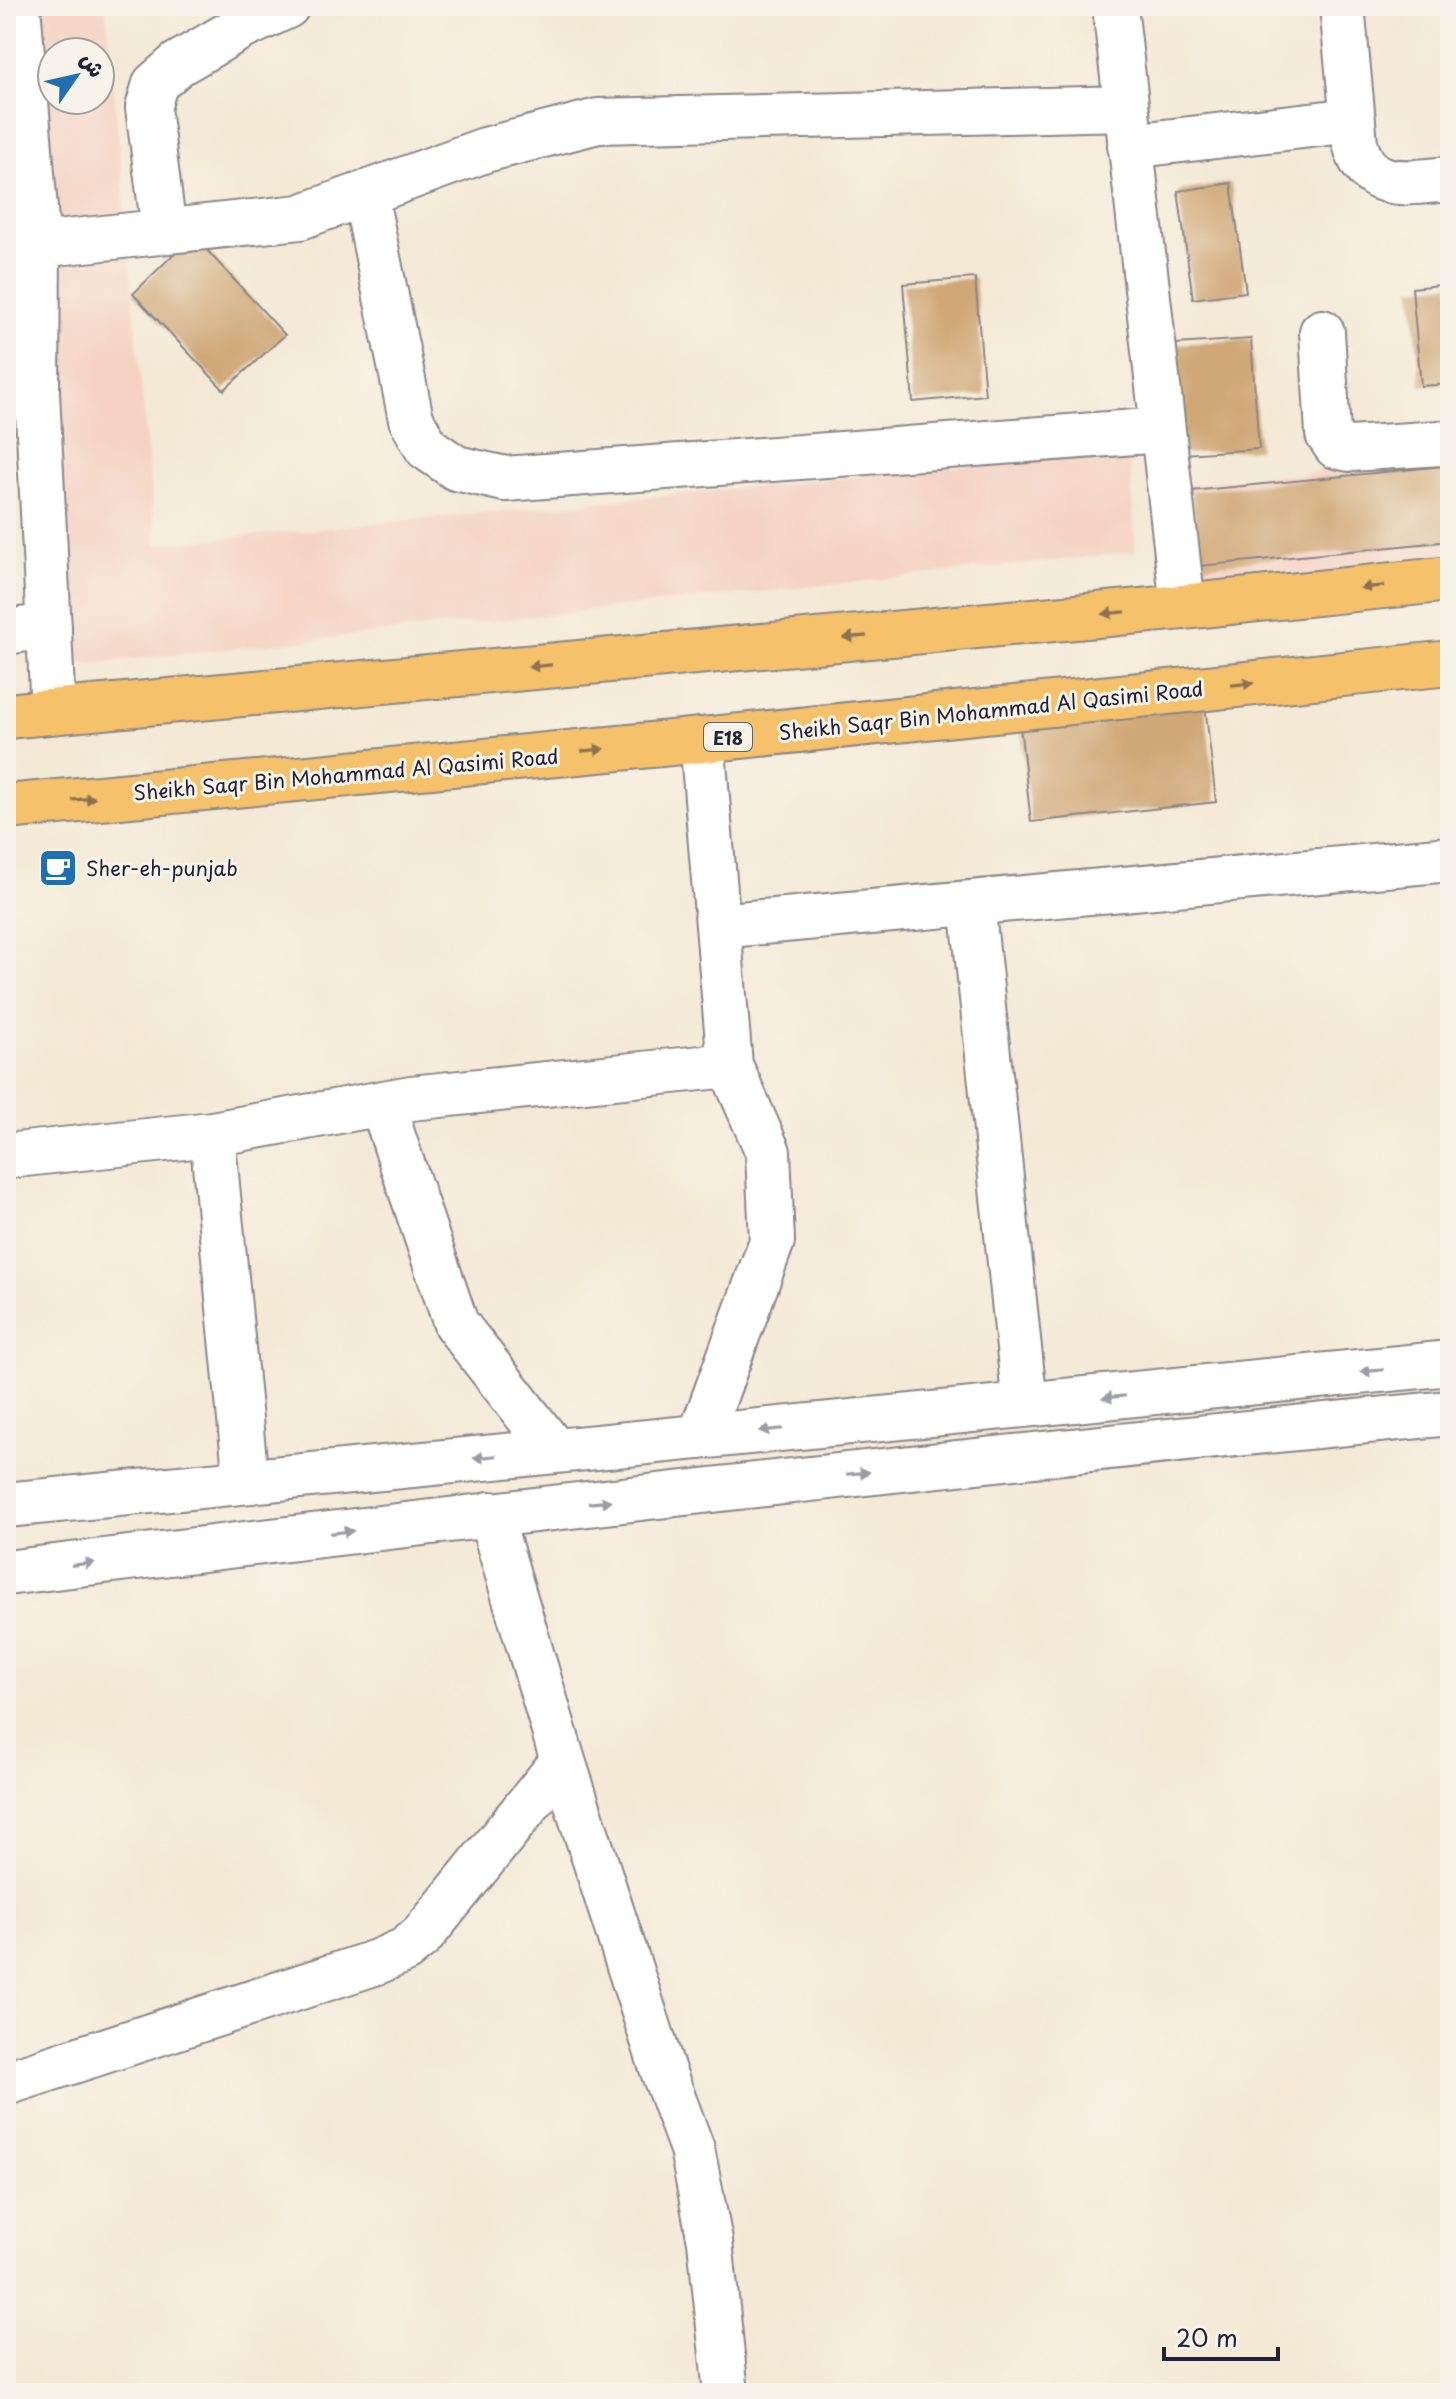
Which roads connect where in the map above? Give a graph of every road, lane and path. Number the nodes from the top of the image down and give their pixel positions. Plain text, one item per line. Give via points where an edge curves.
1 (18, 6) edge
2 (287, 6) edge
3 (1115, 6) edge
4 (1342, 6) edge
5 (1353, 120) junction
6 (1128, 127) junction
7 (1450, 179) edge
8 (365, 194) junction
9 (164, 231) junction
10 (38, 245) junction
11 (1322, 332) dead end
12 (22, 393) edge
13 (1162, 430) junction
14 (1450, 445) edge
15 (1450, 579) edge
16 (1183, 607) junction
17 (49, 626) junction
18 (6, 632) edge
19 (1450, 663) edge
20 (53, 711) junction
21 (6, 716) edge
22 (702, 740) junction
23 (6, 807) edge
24 (1450, 859) edge
25 (972, 903) junction
26 (718, 926) junction
27 (730, 1065) junction
28 (382, 1104) junction
29 (212, 1134) junction
30 (6, 1156) edge
31 (1450, 1363) edge
32 (1025, 1405) junction
33 (1450, 1413) edge
34 (700, 1437) junction
35 (555, 1451) junction
36 (246, 1481) junction
37 (6, 1505) edge
38 (490, 1514) junction
39 (6, 1573) edge
40 (563, 1761) junction
41 (6, 2083) edge
42 (726, 2393) edge

1 - 10 street
2 - 9 street via 178,64 155,84 148,108
3 - 6 street
4 - 5 street
5 - 6 street
5 - 7 street via 1358,157 1377,177 1390,182
6 - 8 street via 598,121 485,150
6 - 13 street
8 - 9 street via 300,217
8 - 13 street via 411,419 427,448 456,468 505,479
9 - 10 street
10 - 12 street
11 - 14 street via 1328,434 1336,446
12 - 17 street
13 - 16 street
15 -> 16 highway
16 -> 20 highway
17 - 18 street
17 - 20 street
22 -> 19 highway, Sheikh Saqr Bin Mohammad Al Qasimi Road / E18
20 - 21 highway
23 -> 22 highway, Sheikh Saqr Bin Mohammad Al Qasimi Road / E18
22 - 26 street
24 - 25 street
25 - 26 street
25 - 32 street
26 - 27 street
27 - 28 street
27 - 34 street via 768,1152 772,1241
28 - 29 street
28 - 35 street via 456,1324
29 - 30 street
29 - 36 street
31 -> 32 street
32 -> 34 street
38 -> 33 street
34 - 35 street
35 -> 36 street
36 - 37 street
39 -> 38 street
38 - 40 street
40 - 41 street via 422,1936 405,1950
40 - 42 street via 692,2149 710,2241

